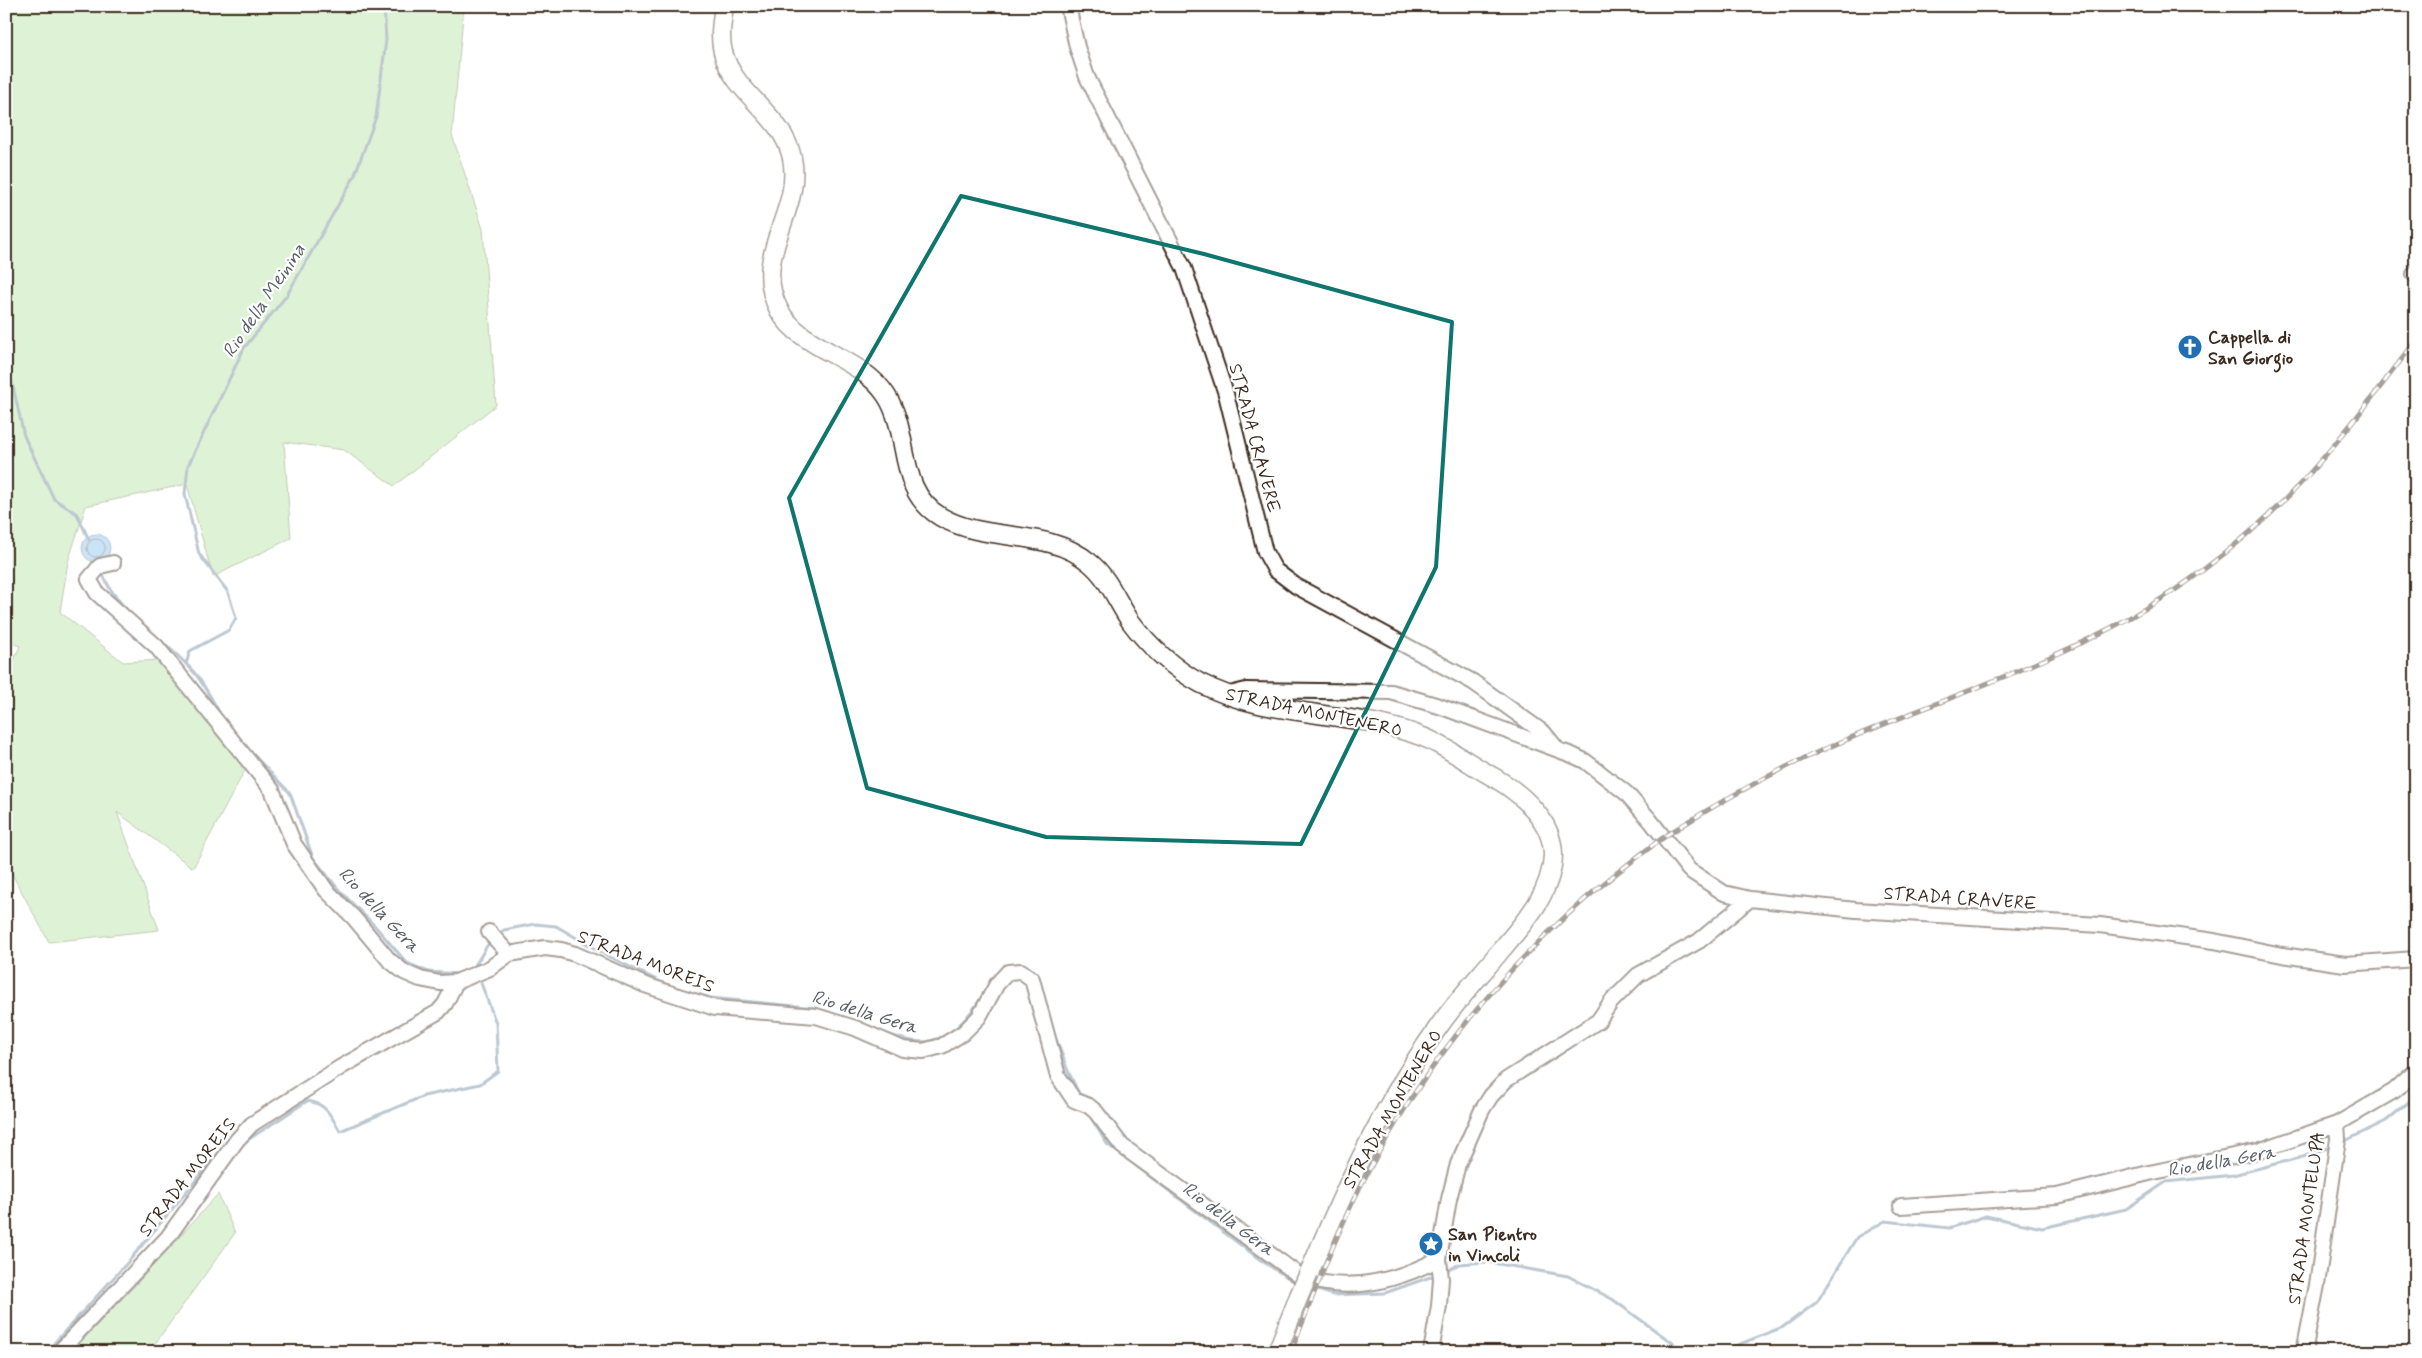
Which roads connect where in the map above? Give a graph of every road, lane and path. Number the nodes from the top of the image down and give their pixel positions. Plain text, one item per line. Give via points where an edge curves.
1 (724, 6) edge
2 (1068, 6) edge
3 (113, 563) dead end
4 (1225, 695) junction
5 (1557, 750) junction
6 (1750, 899) junction
7 (493, 938) dead end
8 (508, 954) junction
9 (2416, 959) edge
10 (456, 982) junction
11 (2416, 1071) edge
12 (2337, 1124) junction
13 (1901, 1206) dead end
14 (1440, 1269) junction
15 (60, 1351) edge
16 (1277, 1352) edge
17 (1431, 1352) edge
18 (2304, 1352) edge

1 - 4 main road, STRADA MONTENERO via 720,38 727,66 779,128 792,155 790,199 771,255 770,276 781,314 797,330 853,364 884,391 896,419 911,482 922,501 936,514 971,529 1061,546 1076,553 1102,575 1132,623 1166,660
2 - 5 street, STRADA CRAVERE via 1076,47 1087,77 1184,268 1226,394 1265,552 1275,570 1296,586 1473,682 1544,733
3 - 10 street via 100,566 89,579 97,593 156,646 252,764 272,790 294,844 326,890 389,960 404,972 427,981
4 - 5 street, STRADA CRAVERE via 1246,690 1391,692 1439,706
4 - 16 main road, STRADA MONTENERO, bridge via 1424,737 1516,791 1547,830 1553,850 1551,875 1535,908 1438,1027 1375,1129 1346,1186
5 - 6 street, STRADA CRAVERE via 1585,761 1626,793 1689,870 1724,892
6 - 9 street, STRADA CRAVERE via 1856,910 2100,925 2345,964
6 - 14 street via 1699,941 1638,975 1611,1002 1598,1021 1506,1080 1492,1096 1482,1110 1458,1164 1448,1199
7 - 8 street
8 - 10 street via 490,968
8 - 14 street, STRADA MOREIS via 545,948 561,950 645,985 715,1008 816,1016 855,1028 903,1049 923,1050 942,1046 963,1034 979,1017 997,984 1008,972 1021,971 1032,979 1058,1076 1069,1094 1084,1104 1122,1146 1300,1276 1330,1285 1359,1285
10 - 15 street, STRADA MOREIS via 438,1012 341,1067 252,1124 168,1236
11 - 12 street, STRADA MONTELUPA via 2394,1091
12 - 13 street via 2258,1152 2149,1173 2057,1196
12 - 18 street, STRADA MONTELUPA via 2336,1156
14 - 17 street via 1439,1306

